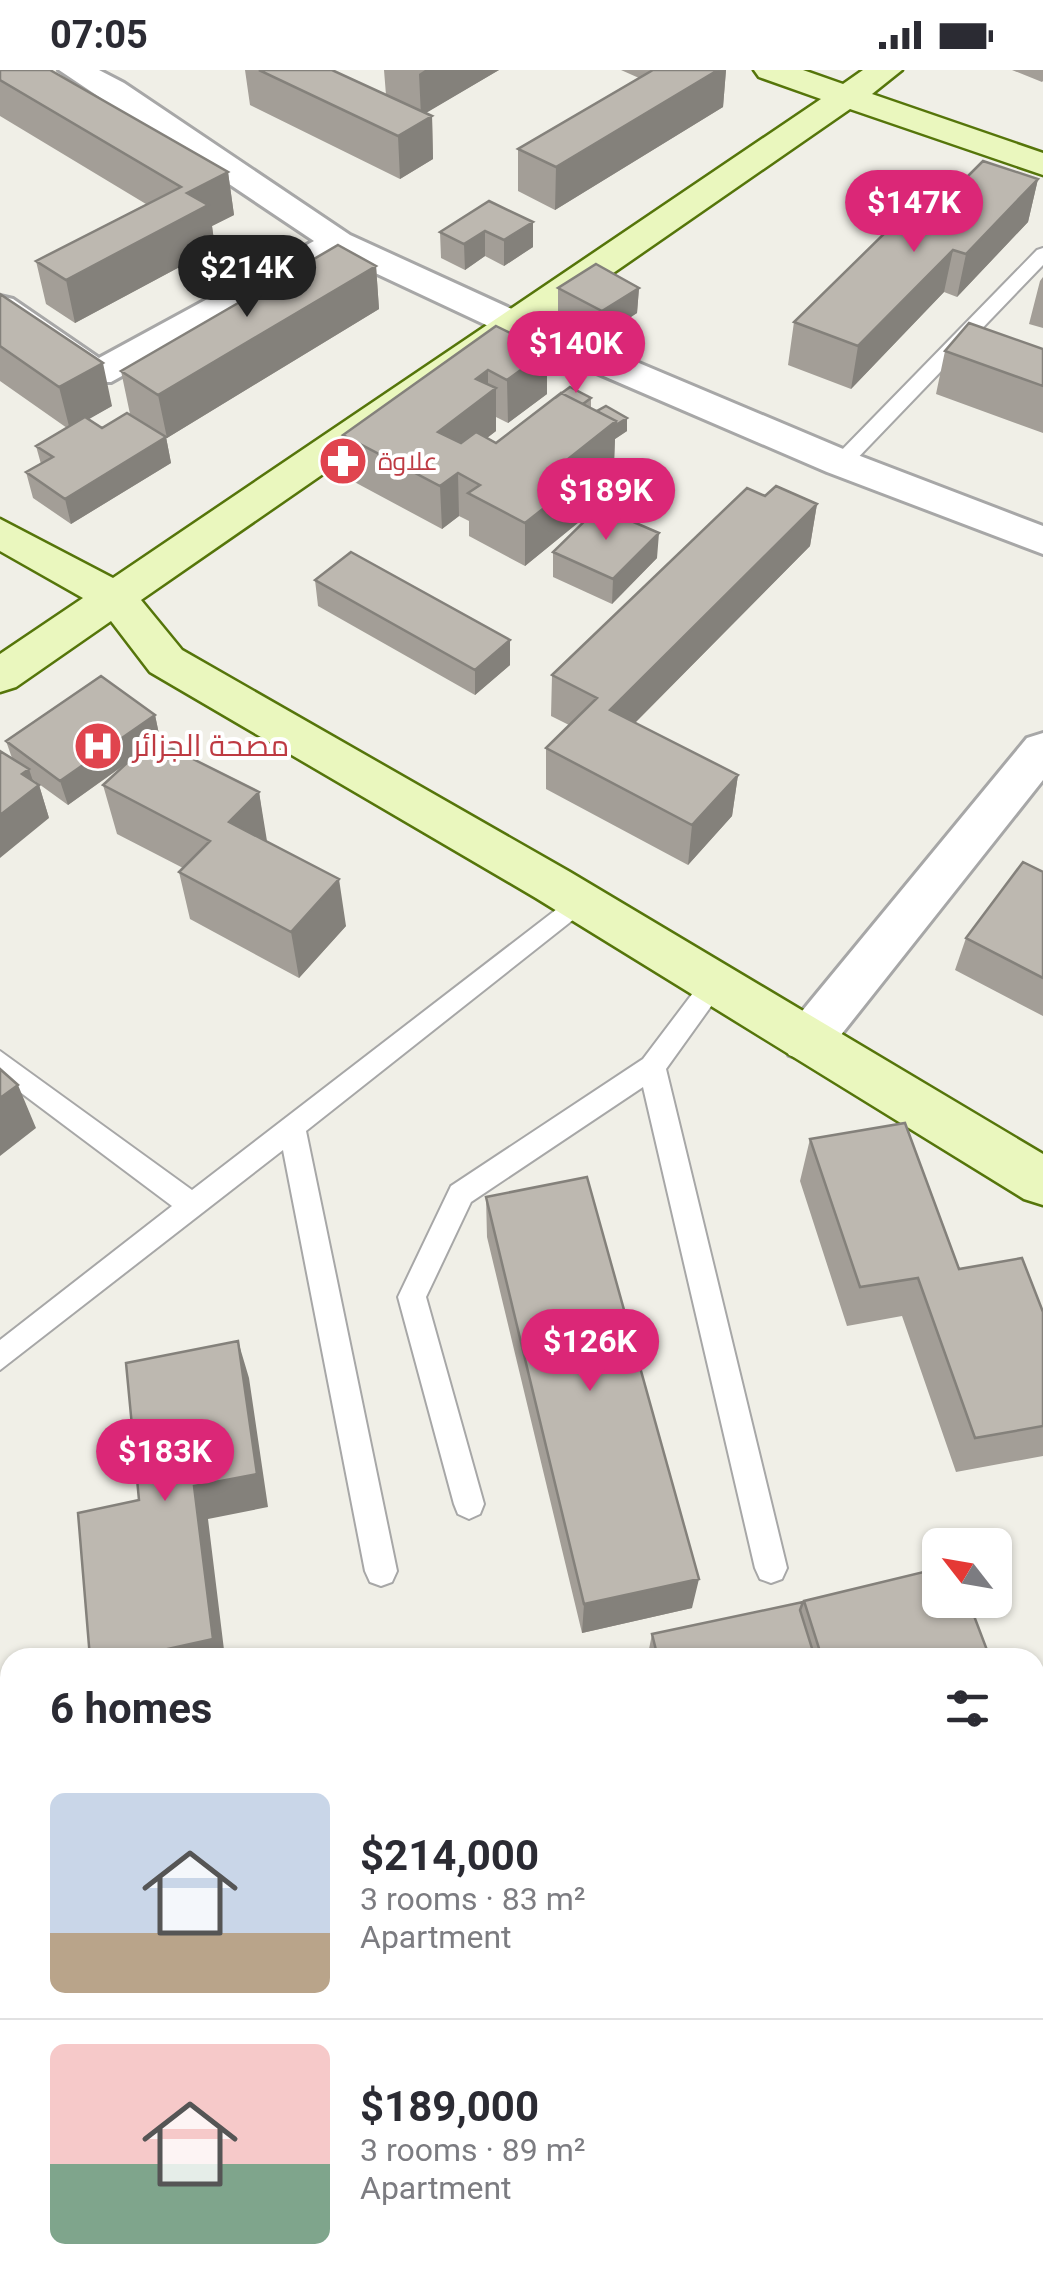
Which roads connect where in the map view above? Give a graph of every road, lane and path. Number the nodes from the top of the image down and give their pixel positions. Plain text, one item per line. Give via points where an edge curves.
1 (75, 70) edge
2 (147, 70) edge
3 (771, 70) edge
4 (869, 78) edge
5 (113, 90) junction
6 (1006, 118) dead end
7 (1043, 165) edge
8 (338, 242) junction
9 (1043, 254) edge
10 (0, 306) edge
11 (512, 323) junction
12 (841, 464) junction
13 (0, 533) edge
14 (1043, 541) edge
15 (116, 598) junction
16 (0, 676) edge
17 (1043, 749) edge
18 (579, 901) junction
19 (714, 984) junction
20 (807, 1041) junction
21 (0, 1062) edge
22 (652, 1067) junction
23 (292, 1128) junction
24 (1043, 1182) edge
25 (193, 1206) junction
26 (0, 1357) edge
27 (469, 1504) dead end
28 (771, 1568) dead end
29 (381, 1570) dead end

1 - 5 street
2 - 5 street
3 - 4 street
4 - 6 street
4 - 7 street
4 - 11 street
5 - 8 street
8 - 10 street via 98,374
8 - 11 street
9 - 12 lane
11 - 12 street
11 - 15 street
12 - 14 street
13 - 15 street
15 - 16 street
15 - 18 street via 166,662
17 - 20 street
18 - 19 street
18 - 23 lane
19 - 20 street
19 - 22 lane
20 - 24 street
21 - 25 lane
22 - 27 lane via 461,1194 412,1297
22 - 28 lane
23 - 25 lane
23 - 29 lane
25 - 26 lane

